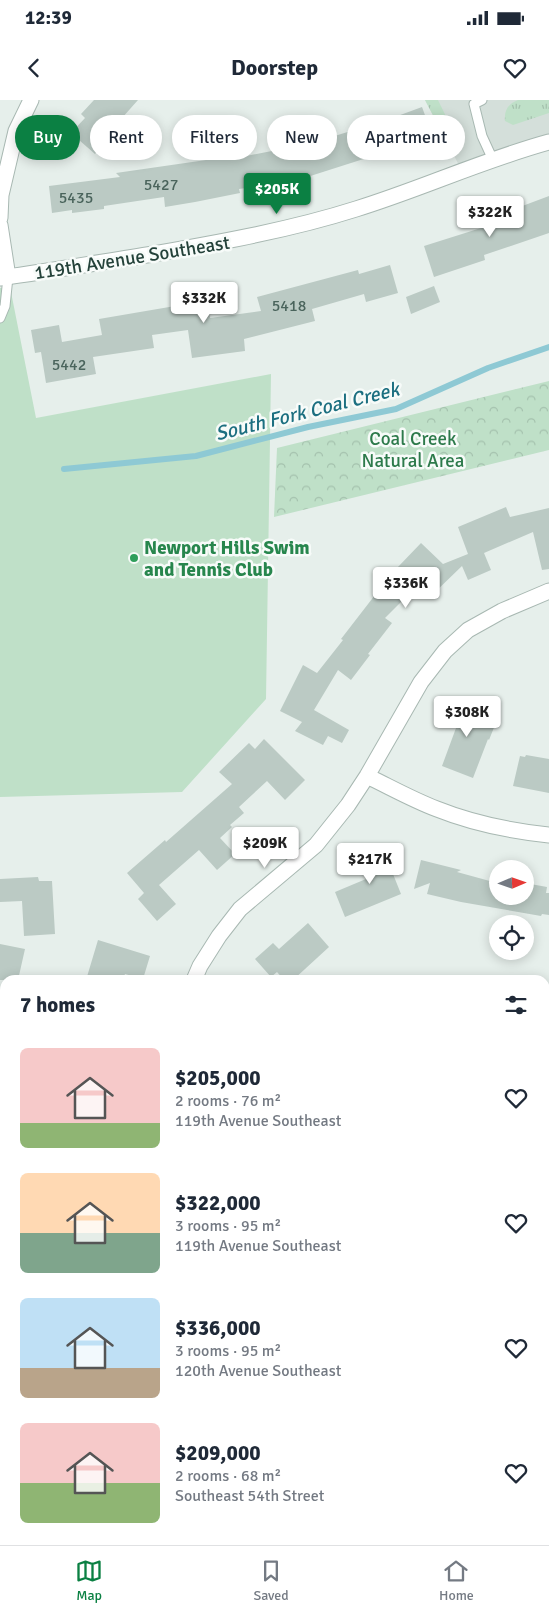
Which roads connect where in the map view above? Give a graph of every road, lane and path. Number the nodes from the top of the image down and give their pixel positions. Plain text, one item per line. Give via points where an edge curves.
1 (31, 100) edge
2 (482, 100) edge
3 (549, 142) edge
4 (493, 160) junction
5 (0, 218) edge
6 (0, 224) edge
7 (4, 277) edge
8 (0, 318) edge
9 (549, 592) edge
10 (367, 776) junction
11 (549, 835) edge
12 (196, 975) edge

1 - 5 street via 16,131 1,195
2 - 4 lane via 474,104 482,136
3 - 4 street, 119th Avenue Southeast
4 - 7 street, 119th Avenue Southeast via 356,209 290,227 227,241
6 - 7 street
7 - 8 lane via 5,306
9 - 10 street via 502,611 468,630 445,651 421,682
10 - 11 street via 437,809 485,824
10 - 12 street via 348,806 316,845 240,909 219,936

